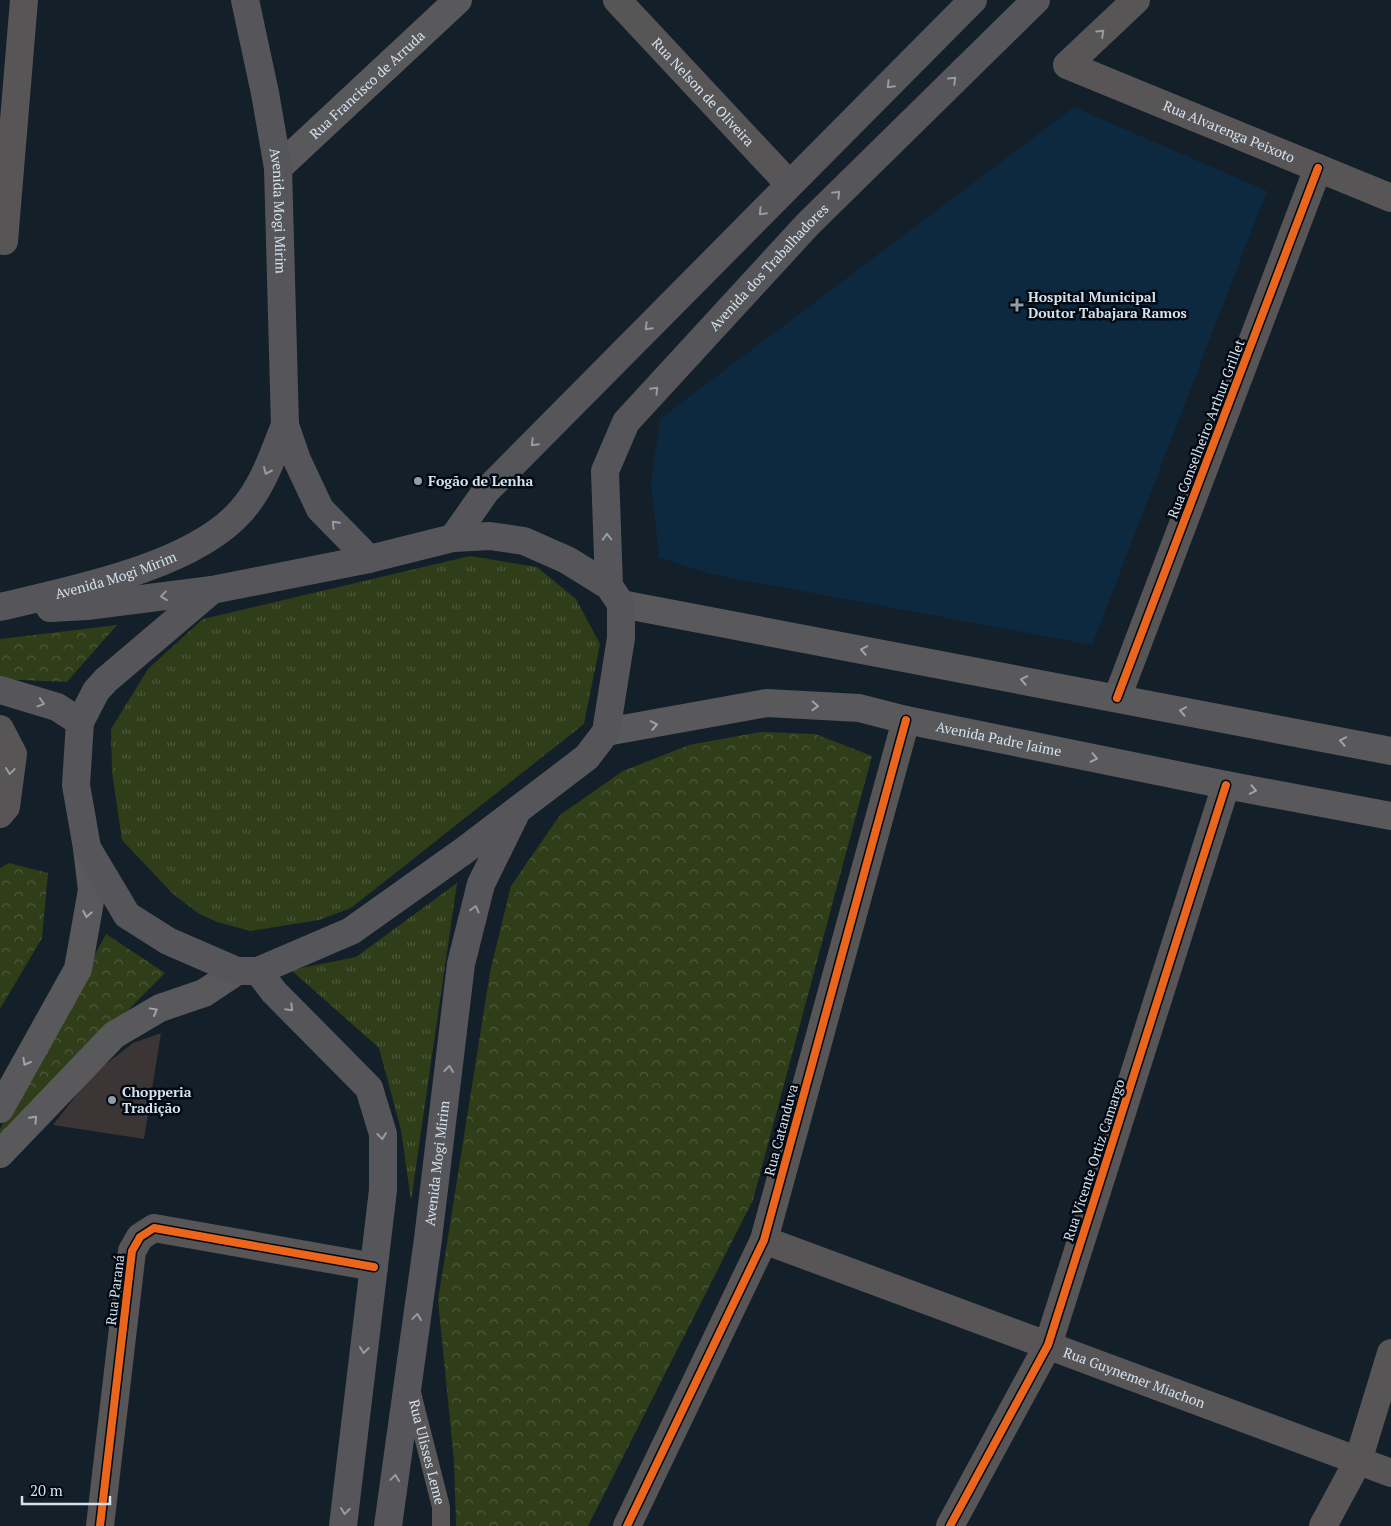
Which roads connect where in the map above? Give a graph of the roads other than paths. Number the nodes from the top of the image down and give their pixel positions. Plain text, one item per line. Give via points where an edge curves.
1 (24, 0) edge
2 (245, 0) edge
3 (458, 0) edge
4 (617, 0) edge
5 (973, 0) edge
6 (1036, 0) edge
7 (1136, 0) edge
8 (278, 168) junction
9 (1318, 168) junction
10 (789, 184) junction
11 (1391, 198) edge
12 (4, 241) dead end
13 (285, 425) junction
14 (453, 538) junction
15 (369, 559) junction
16 (212, 590) junction
17 (615, 595) junction
18 (0, 609) edge
19 (0, 690) edge
20 (1117, 698) junction
21 (906, 720) junction
22 (80, 722) junction
23 (0, 729) edge
24 (606, 732) junction
25 (1391, 750) edge
26 (1226, 785) junction
27 (518, 808) junction
28 (0, 814) edge
29 (1391, 816) edge
30 (88, 848) junction
31 (248, 971) junction
32 (0, 1109) edge
33 (0, 1154) edge
34 (764, 1240) junction
35 (374, 1267) junction
36 (1048, 1345) junction
37 (1391, 1353) edge
38 (409, 1379) junction
39 (1358, 1461) junction
40 (1391, 1473) edge
41 (100, 1526) edge
42 (343, 1526) edge
43 (388, 1526) edge
44 (441, 1526) edge
45 (627, 1526) edge
46 (950, 1526) edge
47 (1323, 1526) edge

1 - 12 street
2 - 8 main road, Avenida Mogi Mirim
3 - 8 main road, Rua Francisco de Arruda
4 - 10 street, Rua Nelson de Oliveira
5 -> 10 main road
17 -> 6 main road, Avenida dos Trabalhadores via 605,470 626,422 808,224
9 -> 7 street, Rua Alvarenga Peixoto via 1067,65
8 - 13 main road, Avenida Mogi Mirim
9 - 11 street, Rua Alvarenga Peixoto
9 - 20 street, Rua Conselheiro Arthur Grillet
10 -> 14 main road via 486,491
15 -> 13 main road, Avenida Mogi Mirim via 320,509
13 -> 18 main road, Avenida Mogi Mirim via 265,475 253,495 241,511 214,535 194,547 107,581
14 - 15 main road
14 - 17 main road via 490,536 524,541 567,560
15 - 16 main road
16 -> 18 main road via 87,606
16 - 22 main road via 106,680 96,691
20 -> 17 main road
17 - 24 main road, Avenida dos Trabalhadores via 621,638
19 -> 22 main road via 57,707
25 -> 20 main road
24 -> 21 main road, Avenida Padre Jaime via 766,703 860,708
21 -> 26 main road, Avenida Padre Jaime
21 - 34 street, Rua Catanduva
22 - 30 main road via 76,785
23 -> 28 street via 13,754 6,807
24 - 27 main road via 587,757
26 -> 29 main road, Avenida Padre Jaime
26 - 36 street, Rua Vicente Ortiz Camargo
27 - 31 main road via 465,850 350,931
38 -> 27 main road, Avenida Mogi Mirim via 461,964 481,884
30 - 31 main road via 127,915 168,941
30 -> 32 main road via 92,890 78,969
33 -> 31 main road via 114,1035 160,1008 204,993
31 -> 35 main road via 274,992 369,1088 383,1134 384,1190
34 - 36 street, Rua Guynemer Miachon
34 - 45 street, Rua Catanduva
35 - 41 street, Rua Paraná via 154,1228 140,1237 132,1251
35 -> 42 main road
36 - 39 street, Rua Guynemer Miachon
36 - 46 street, Rua Vicente Ortiz Camargo
37 - 39 street
43 -> 38 main road, Avenida Mogi Mirim
38 - 44 lane, Rua Ulisses Leme via 441,1507
39 - 40 street, Rua Guynemer Miachon
39 - 47 street

